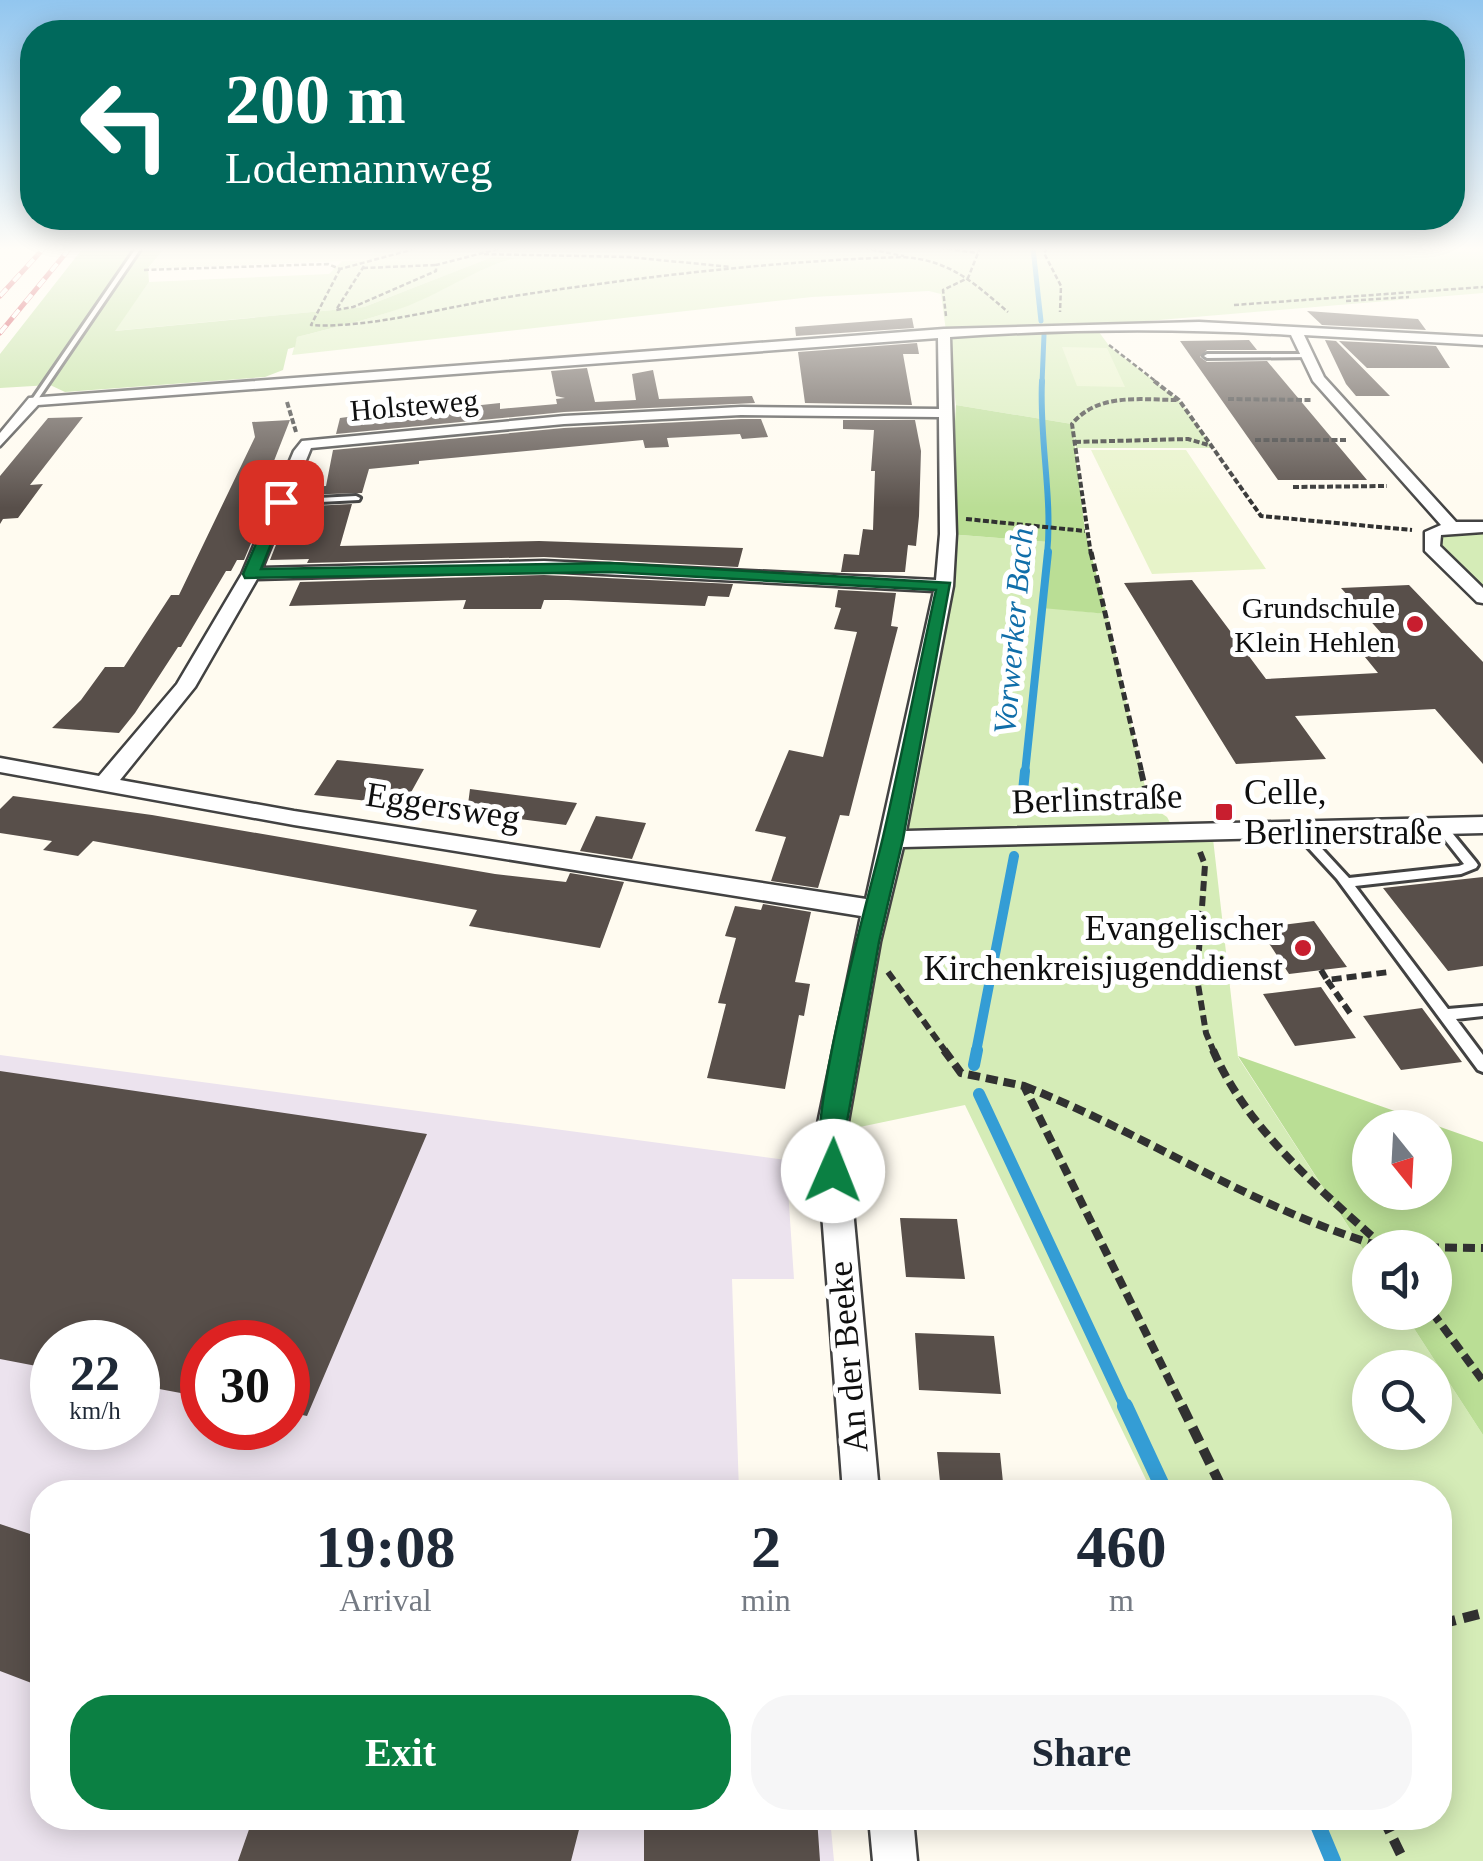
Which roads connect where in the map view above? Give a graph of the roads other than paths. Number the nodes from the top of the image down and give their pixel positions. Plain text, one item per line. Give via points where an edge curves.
1 (79, 335) edge
2 (920, 335) edge
3 (945, 335) edge
4 (1297, 335) edge
5 (1378, 335) edge
6 (1483, 341) edge
7 (1207, 356) dead end
8 (1308, 356) junction
9 (34, 401) junction
10 (946, 413) junction
11 (0, 442) edge
12 (356, 498) dead end
13 (281, 502) junction
14 (1452, 526) junction
15 (1483, 527) edge
16 (251, 574) junction
17 (944, 586) junction
18 (1483, 598) edge
19 (0, 766) edge
20 (105, 784) junction
21 (1483, 825) edge
22 (1440, 826) junction
23 (1296, 828) junction
24 (893, 839) junction
25 (1346, 883) junction
26 (876, 908) junction
27 (1483, 1011) edge
28 (1445, 1015) junction
29 (1483, 1066) edge
30 (860, 1480) edge
31 (892, 1830) edge
32 (895, 1861) edge

1 - 9 lane
2 - 9 street
3 - 10 street, An der Beeke
4 - 8 street
5 - 6 street
7 - 8 lane
8 - 14 street via 1318,378 1370,440
9 - 11 street
10 - 13 street, Holsteweg via 741,411 320,440 300,450
10 - 17 street, An der Beeke
12 - 13 lane
13 - 16 street
14 - 15 street
14 - 18 street via 1433,532 1431,547
16 - 17 street via 623,568
16 - 20 street via 185,687
17 - 24 street, An der Beeke
19 - 20 street, Eggersweg
20 - 26 street, Eggersweg
21 - 22 street, Berlinstraße
22 - 23 street, Berlinstraße
22 - 25 lane via 1472,865
23 - 24 street, Berlinstraße
23 - 25 lane
24 - 26 street, An der Beeke
25 - 28 lane
26 - 30 street, An der Beeke via 831,1133
27 - 28 lane
28 - 29 lane
31 - 32 street

